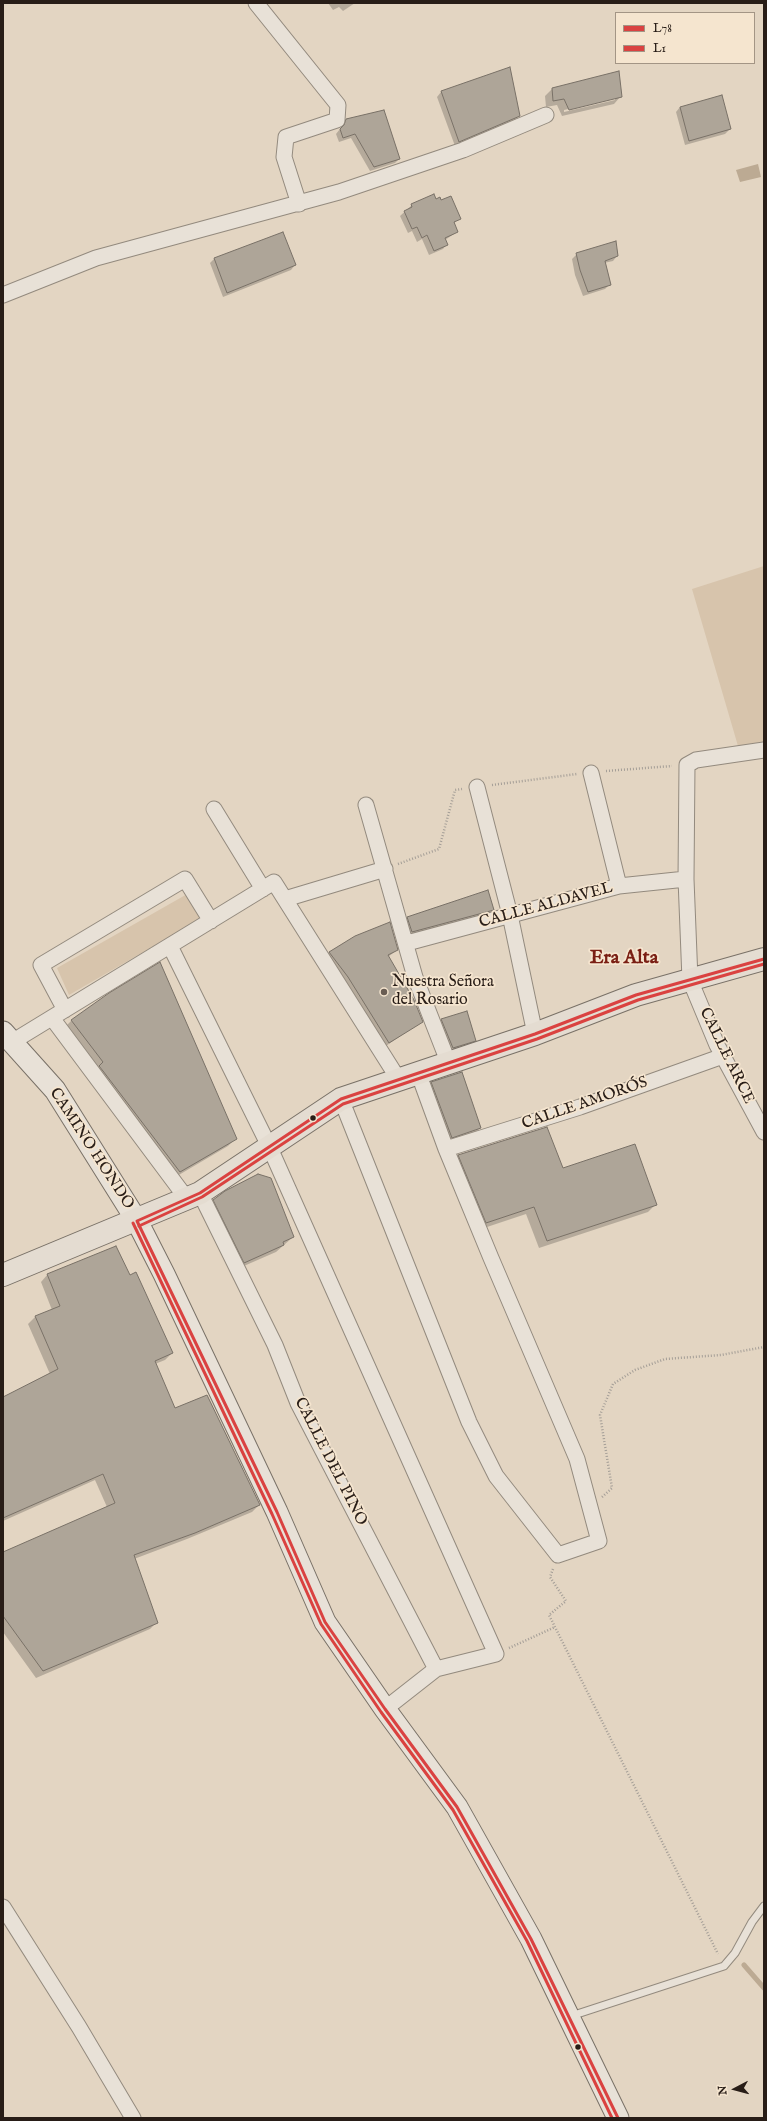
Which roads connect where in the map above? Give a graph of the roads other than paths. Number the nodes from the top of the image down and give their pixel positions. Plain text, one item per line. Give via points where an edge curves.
1 (256, 3) edge
2 (546, 115) dead end
3 (299, 204) junction
4 (3, 295) edge
5 (764, 750) edge
6 (591, 773) road end
7 (477, 787) road end
8 (366, 806) dead end
9 (214, 809) dead end
10 (385, 869) junction
11 (686, 878) junction
12 (619, 886) junction
13 (262, 889) junction
14 (285, 899) junction
15 (510, 914) junction
16 (211, 921) junction
17 (407, 943) junction
18 (170, 946) junction
19 (764, 959) edge
20 (690, 980) junction
21 (65, 1010) junction
22 (52, 1018) junction
23 (535, 1034) junction
24 (8, 1037) edge
25 (723, 1056) junction
26 (449, 1064) junction
27 (409, 1077) junction
28 (341, 1099) junction
29 (764, 1132) edge
30 (270, 1148) junction
31 (446, 1149) junction
32 (194, 1196) junction
33 (137, 1221) junction
34 (3, 1275) edge
35 (436, 1669) junction
36 (384, 1709) junction
37 (764, 1906) edge
38 (3, 1907) edge
39 (568, 2017) junction
40 (133, 2118) edge
41 (618, 2118) edge

1 - 3 street via 338,105 337,120 286,137 284,157
2 - 3 street via 462,150
3 - 4 street via 96,258
5 - 11 street via 696,760 687,765
6 - 12 street
7 - 15 street
8 - 10 street
9 - 13 street
10 - 14 street
10 - 17 street
11 - 12 street, CALLE ALDAVEL
11 - 20 street
12 - 15 street, CALLE ALDAVEL
13 - 14 street via 274,882
13 - 16 street
14 - 27 street
15 - 17 street, CALLE ALDAVEL
15 - 23 street
16 - 18 street
16 - 21 street via 185,879 41,965
17 - 26 street via 416,977
18 - 21 street
18 - 30 street
19 - 20 main road
20 - 23 main road via 636,995
20 - 25 street, CALLE ARCE
21 - 22 street
22 - 24 street
22 - 32 street, CALLE DEL PINO
23 - 26 main road
24 - 33 main road, CAMINO HONDO via 55,1090
25 - 29 street, CALLE ARCE
25 - 31 street, CALLE AMORÓS
26 - 27 main road
27 - 28 main road
27 - 31 street
28 - 30 main road
28 - 31 street via 469,1422 496,1476 558,1555 599,1541 577,1459
30 - 32 main road
30 - 35 street via 496,1654
32 - 33 main road
32 - 35 street, CALLE DEL PINO via 275,1345 298,1402
33 - 34 main road
33 - 36 main road, CAMINO HONDO via 277,1512 325,1622
35 - 36 street
36 - 39 main road, CAMINO HONDO via 457,1806 530,1939
37 - 39 lane via 724,1966
38 - 40 street
39 - 41 main road, CAMINO HONDO

